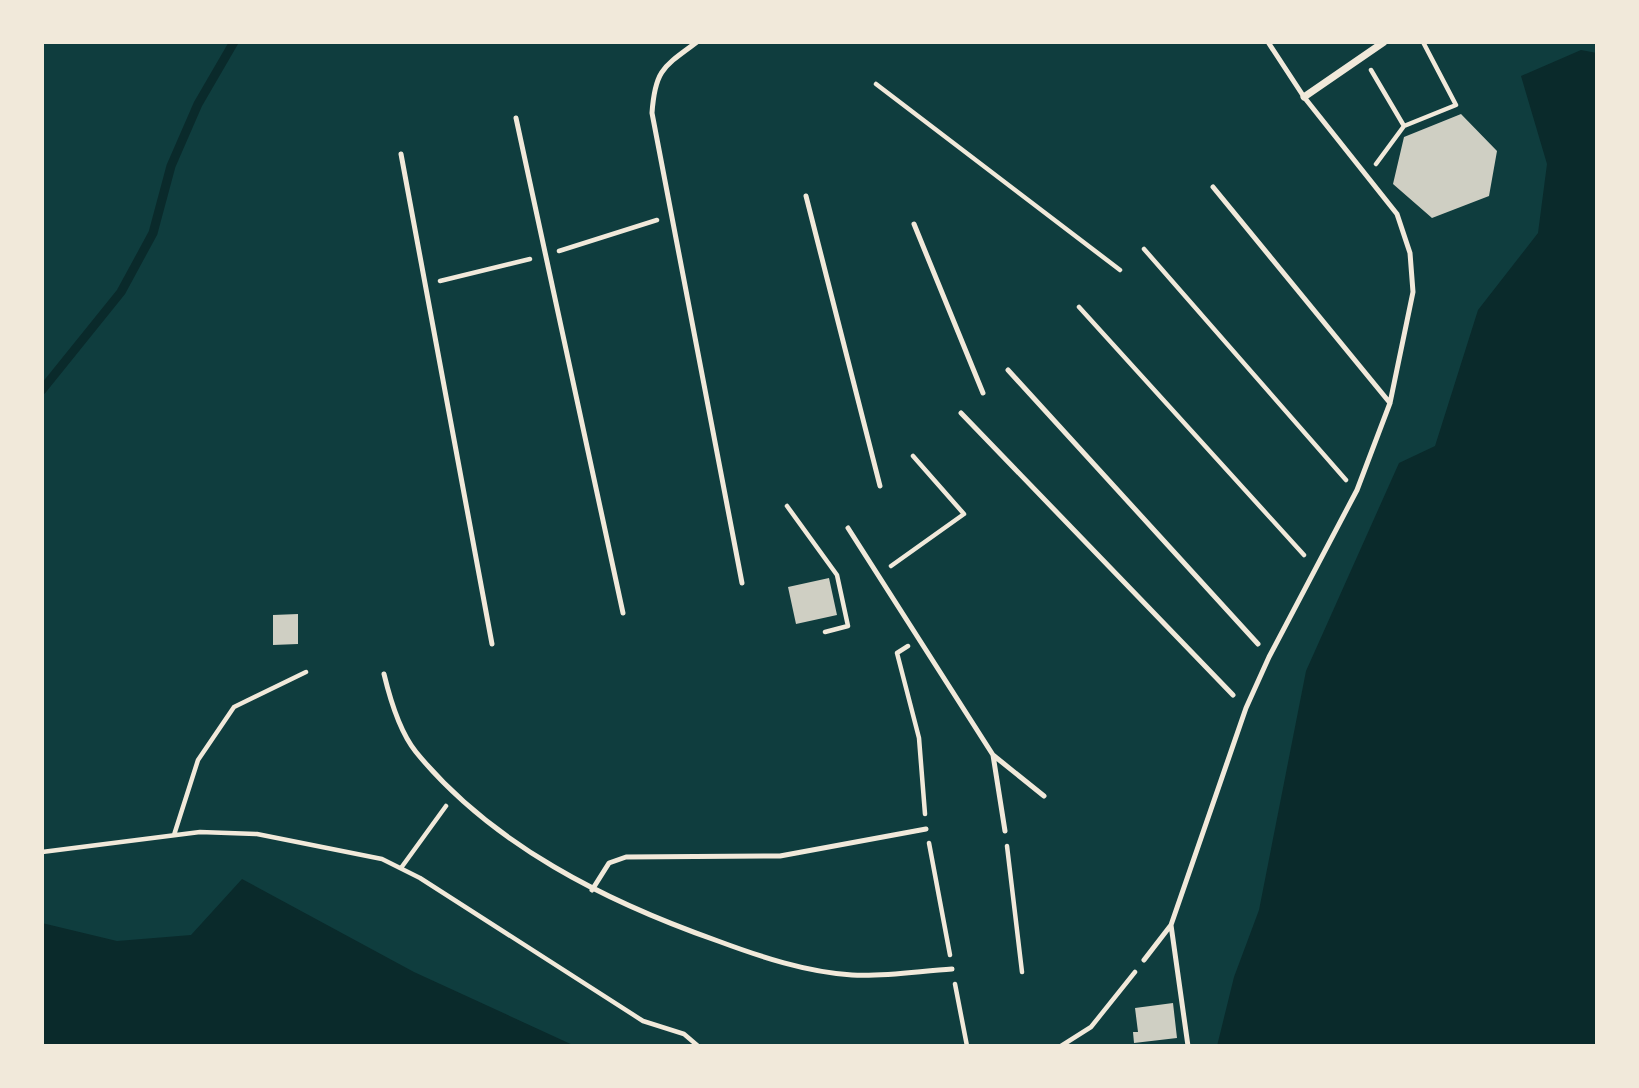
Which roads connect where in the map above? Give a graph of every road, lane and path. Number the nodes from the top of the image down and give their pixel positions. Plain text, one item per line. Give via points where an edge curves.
1 (697, 42) edge
2 (1268, 42) edge
3 (1384, 42) edge
4 (1423, 42) edge
5 (1364, 58) junction
6 (876, 84) dead end
7 (1304, 97) junction
8 (516, 118) dead end
9 (1404, 126) junction
10 (401, 154) dead end
11 (1367, 176) junction
12 (1213, 187) dead end
13 (806, 196) dead end
14 (914, 224) dead end
15 (1144, 249) dead end
16 (1120, 270) dead end
17 (1079, 307) dead end
18 (1008, 370) dead end
19 (984, 393) dead end
20 (1391, 402) junction
21 (961, 413) dead end
22 (913, 456) dead end
23 (880, 485) dead end
24 (1357, 490) junction
25 (788, 506) dead end
26 (848, 528) dead end
27 (1317, 570) junction
28 (880, 574) junction
29 (742, 583) dead end
30 (623, 613) dead end
31 (825, 632) dead end
32 (492, 644) dead end
33 (1258, 644) dead end
34 (306, 672) dead end
35 (384, 674) dead end
36 (1233, 695) dead end
37 (993, 755) junction
38 (456, 791) junction
39 (1044, 796) dead end
40 (926, 829) dead end
41 (1005, 831) joint
42 (174, 835) junction
43 (42, 852) edge
44 (401, 869) junction
45 (593, 890) junction
46 (1171, 925) junction
47 (1144, 960) joint
48 (952, 969) dead end
49 (1022, 972) dead end
50 (698, 1046) edge
51 (1061, 1046) edge
52 (1188, 1046) edge

1 - 29 lane via 654,82 652,113
2 - 7 lane
3 - 5 street
4 - 9 path via 1456,104
5 - 7 street
5 - 9 path
6 - 16 path
7 - 11 lane
8 - 30 lane
9 - 11 path
10 - 32 lane
11 - 20 lane via 1396,215 1410,253 1413,292
12 - 20 lane
13 - 23 lane
14 - 19 lane
15 - 24 path
17 - 27 path
18 - 33 lane
20 - 24 lane
21 - 36 lane
22 - 28 path via 964,514
24 - 27 lane
25 - 31 path via 836,575 848,626
26 - 28 lane
27 - 46 lane via 1246,708
28 - 37 lane
34 - 42 path via 233,707 198,760
35 - 38 lane via 391,704 415,750
37 - 39 lane
37 - 41 lane
38 - 44 path
38 - 45 lane via 485,820
40 - 45 lane via 780,856 626,857 609,863
41 - 49 path
42 - 43 path
42 - 44 path via 257,834 382,859
44 - 50 path via 643,1021 684,1034
45 - 48 lane via 770,960 852,975
46 - 47 lane
46 - 52 lane
47 - 51 path via 1091,1027

